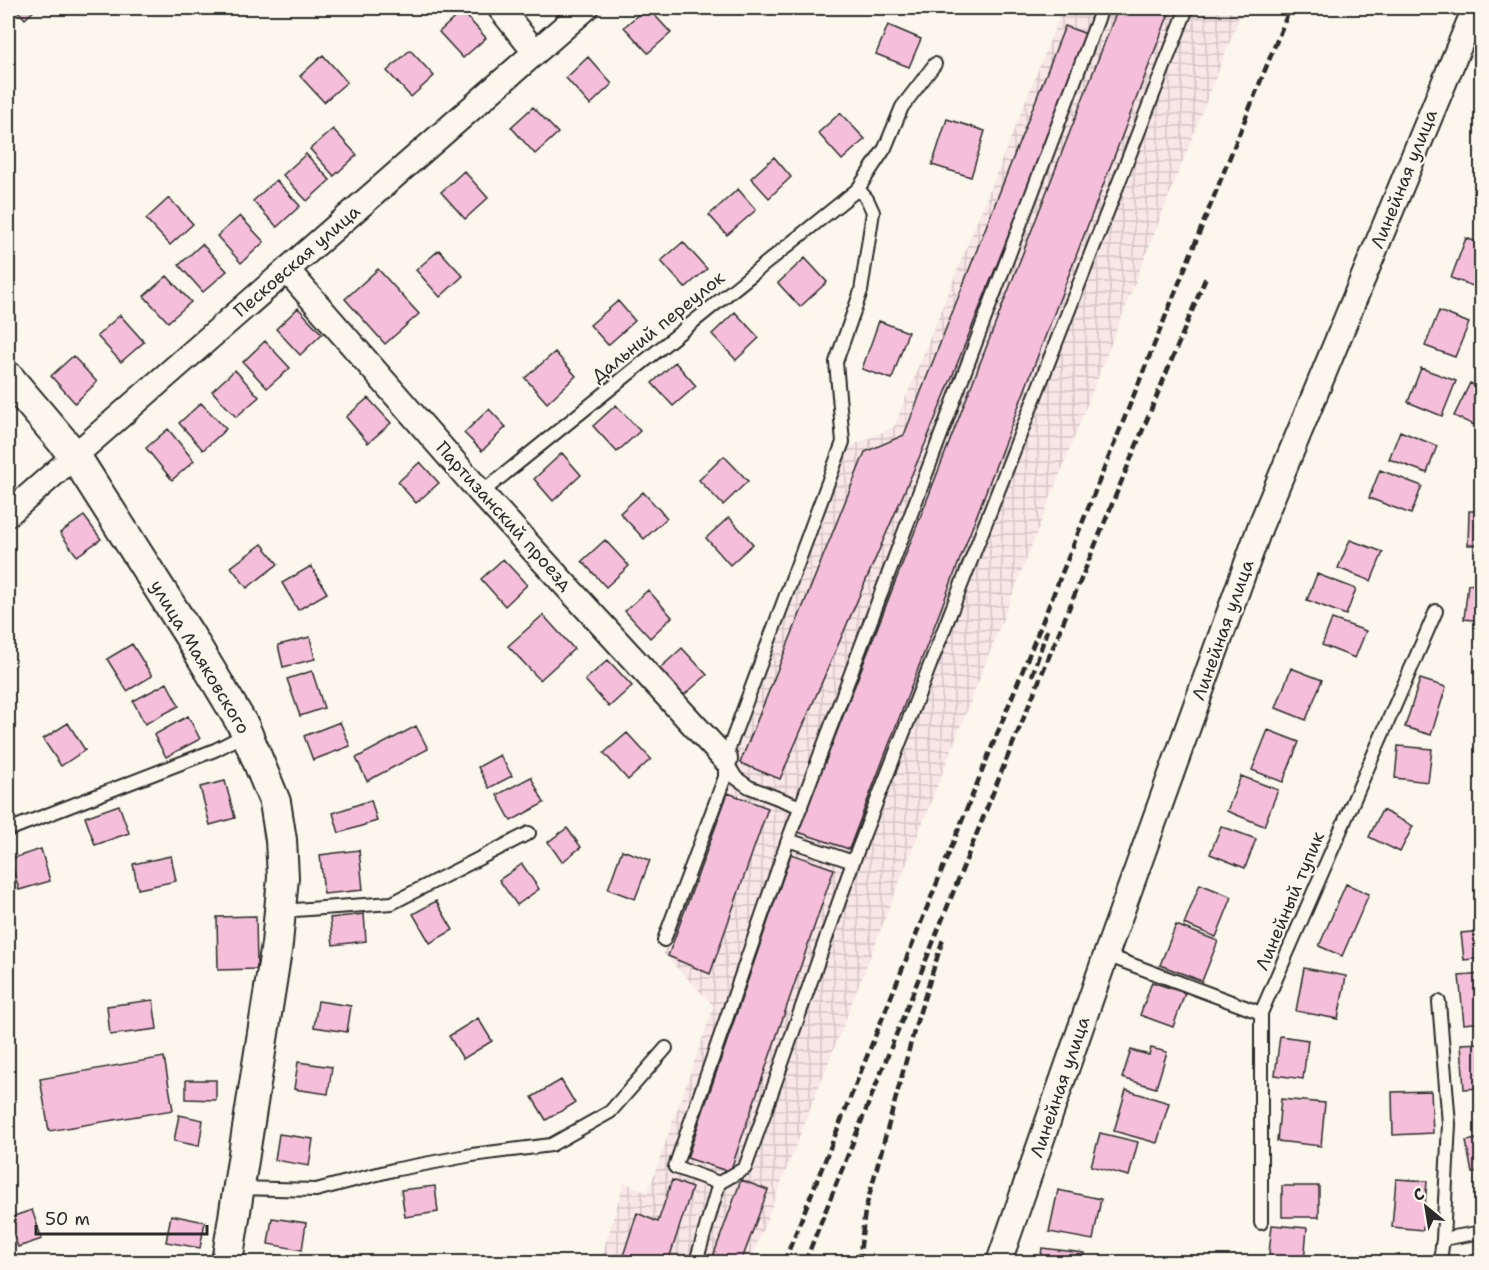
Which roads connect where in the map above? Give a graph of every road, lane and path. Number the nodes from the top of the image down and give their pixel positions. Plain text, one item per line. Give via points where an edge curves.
1 (500, 8) edge
2 (586, 8) edge
3 (1102, 8) edge
4 (1187, 8) edge
5 (1475, 8) edge
6 (536, 52) junction
7 (935, 64) dead end
8 (858, 189) junction
9 (287, 270) junction
10 (8, 377) edge
11 (75, 456) junction
12 (481, 493) junction
13 (8, 514) edge
14 (1436, 611) dead end
15 (247, 733) junction
16 (725, 759) junction
17 (801, 807) junction
18 (8, 830) edge
19 (529, 833) dead end
20 (788, 840) junction
21 (853, 862) junction
22 (280, 911) junction
23 (664, 940) dead end
24 (1106, 955) junction
25 (1438, 1002) dead end
26 (1261, 1013) junction
27 (666, 1048) dead end
28 (719, 1183) junction
29 (239, 1188) junction
30 (1261, 1223) dead end
31 (1482, 1232) edge
32 (1443, 1239) junction
33 (227, 1263) edge
34 (696, 1263) edge
35 (999, 1263) edge
36 (1440, 1263) edge

1 - 6 street
2 - 6 street, Песковская улица
3 - 17 lane
4 - 21 lane
5 - 24 street, Линейная улица via 1260,527
6 - 9 street, Песковская улица
7 - 8 lane, Дальний переулок via 902,107 885,148
8 - 12 lane, Дальний переулок
8 - 16 lane via 873,212 861,291 837,362 843,442
9 - 11 street, Песковская улица
9 - 12 street, Партизанский проезд
10 - 11 street, улица Маяковского
11 - 13 street, Песковская улица
11 - 15 street, улица Маяковского
12 - 16 street, Партизанский проезд
14 - 26 lane, Линейный тупик
15 - 18 lane via 214,750
15 - 22 street, улица Маяковского via 275,802 283,877
16 - 17 lane via 736,778 749,788
16 - 23 lane via 725,777
17 - 20 lane
19 - 22 lane via 392,903
20 - 21 lane
20 - 28 lane via 675,1167
21 - 28 lane via 745,1168
22 - 29 street, улица Маяковского
24 - 26 lane
24 - 35 street, Линейная улица
25 - 32 lane via 1449,1124
26 - 30 lane, Линейный тупик
27 - 29 lane via 610,1112 550,1145 393,1170 316,1190
28 - 34 lane
29 - 33 street, улица Маяковского
31 - 32 lane
32 - 36 lane

